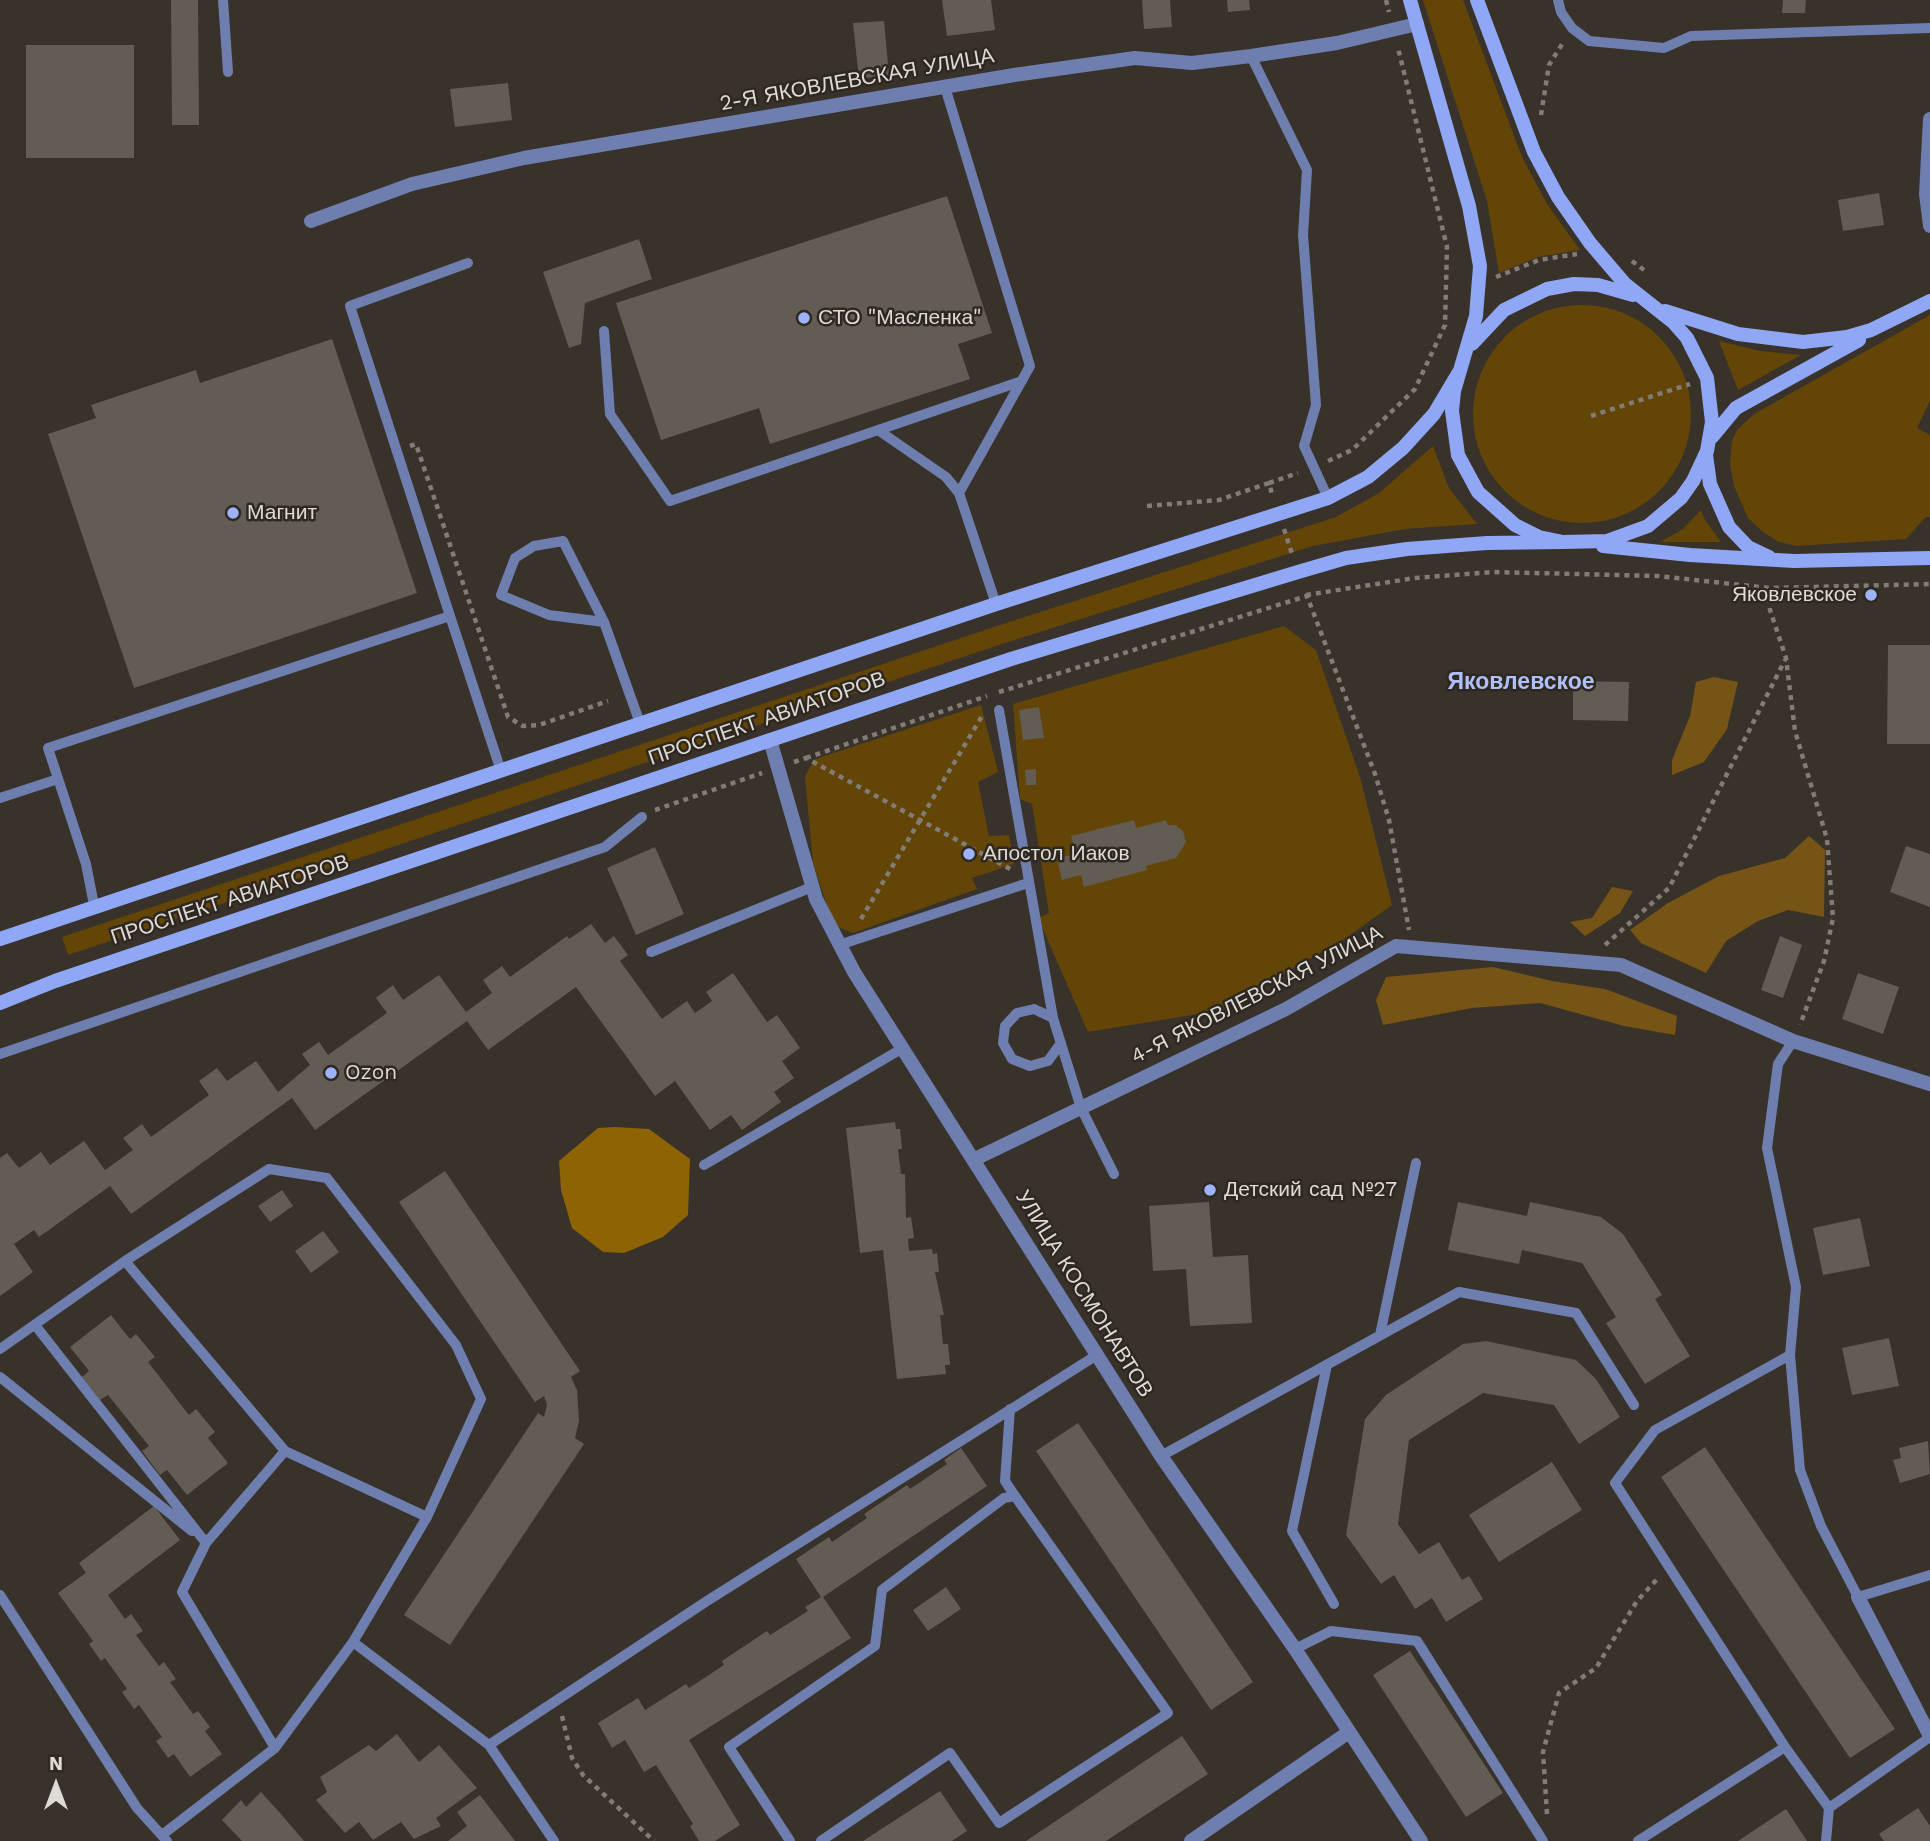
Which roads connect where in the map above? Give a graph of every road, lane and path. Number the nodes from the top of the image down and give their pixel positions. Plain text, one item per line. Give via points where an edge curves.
1 (223, 0) edge
2 (1386, 0) edge
3 (1410, 0) edge
4 (1477, 0) edge
5 (1559, 0) edge
6 (1417, 24) junction
7 (1393, 28) junction
8 (1572, 28) junction
9 (1930, 28) edge
10 (1251, 57) junction
11 (228, 72) dead end
12 (945, 87) junction
13 (1541, 118) dead end
14 (1930, 119) edge
15 (311, 221) dead end
16 (1930, 226) edge
17 (1592, 246) junction
18 (1630, 259) dead end
19 (468, 263) dead end
20 (1648, 273) dead end
21 (1480, 275) junction
22 (1447, 281) junction
23 (1930, 301) edge
24 (1651, 304) junction
25 (1897, 319) junction
26 (604, 331) dead end
27 (1465, 357) junction
28 (1459, 372) junction
29 (1707, 378) junction
30 (1022, 381) junction
31 (1591, 416) dead end
32 (878, 430) junction
33 (1708, 446) junction
34 (396, 450) junction
35 (1314, 468) junction
36 (1269, 483) dead end
37 (959, 493) junction
38 (1328, 498) junction
39 (1563, 542) junction
40 (1580, 544) junction
41 (1930, 558) edge
42 (1794, 561) junction
43 (1298, 572) junction
44 (1930, 584) edge
45 (1769, 588) junction
46 (1307, 596) junction
47 (996, 604) junction
48 (450, 616) junction
49 (604, 622) junction
50 (1786, 657) junction
51 (996, 694) junction
52 (608, 701) dead end
53 (999, 710) joint
54 (641, 726) junction
55 (770, 740) junction
56 (806, 758) dead end
57 (501, 771) junction
58 (58, 779) junction
59 (0, 798) edge
60 (642, 817) dead end
61 (1028, 883) junction
62 (812, 887) junction
63 (94, 905) junction
64 (0, 939) edge
65 (843, 944) junction
66 (1412, 947) junction
67 (651, 952) dead end
68 (1587, 962) junction
69 (0, 1003) edge
70 (1053, 1018) junction
71 (1793, 1041) junction
72 (1061, 1043) junction
73 (903, 1048) junction
74 (0, 1054) edge
75 (1930, 1084) edge
76 (1081, 1108) junction
77 (975, 1159) junction
78 (1416, 1163) dead end
79 (704, 1165) dead end
80 (1115, 1174) dead end
81 (125, 1261) junction
82 (35, 1325) junction
83 (1380, 1335) junction
84 (0, 1349) edge
85 (1097, 1355) junction
86 (1790, 1355) junction
87 (1327, 1365) junction
88 (0, 1377) edge
89 (1634, 1405) dead end
90 (1010, 1409) junction
91 (285, 1451) junction
92 (1161, 1456) junction
93 (1015, 1496) junction
94 (427, 1517) junction
95 (206, 1543) junction
96 (1669, 1566) junction
97 (1930, 1575) edge
98 (0, 1595) edge
99 (1858, 1597) junction
100 (1334, 1604) dead end
101 (353, 1642) junction
102 (1295, 1649) junction
103 (558, 1701) junction
104 (1349, 1732) junction
105 (1930, 1736) edge
106 (489, 1745) junction
107 (1785, 1747) junction
108 (275, 1748) junction
109 (1829, 1808) junction
110 (1547, 1817) dead end
111 (165, 1838) edge
112 (554, 1841) edge
113 (654, 1841) edge
114 (790, 1841) edge
115 (821, 1841) edge
116 (1191, 1841) edge
117 (1421, 1841) edge
118 (1543, 1841) edge
119 (1638, 1841) edge
120 (1826, 1841) edge

1 - 11 lane
2 - 7 path
3 - 6 main road
4 - 17 main road via 1534,152
5 - 8 lane via 1560,12
6 - 7 street, 2-Я ЯКОВЛЕВСКАЯ УЛИЦА
6 - 21 main road via 1469,206
7 - 10 street, 2-Я ЯКОВЛЕВСКАЯ УЛИЦА
7 - 22 path via 1447,247
8 - 9 lane via 1589,41 1664,48 1691,36
8 - 13 path via 1549,65
10 - 12 street, 2-Я ЯКОВЛЕВСКАЯ УЛИЦА via 1192,63 1135,58
10 - 35 lane via 1307,170 1303,234 1316,405 1304,446
12 - 15 street, 2-Я ЯКОВЛЕВСКАЯ УЛИЦА via 524,158 412,184
12 - 30 lane via 1030,366
14 - 16 street via 1926,194
17 - 21 path via 1582,254 1525,264 1500,277
17 - 24 main road via 1625,284
18 - 20 path
19 - 34 lane via 350,306
21 - 22 path
21 - 27 main road
22 - 35 path via 1444,325 1415,389 1352,450
23 - 25 main road
24 - 25 main road via 1717,328 1782,341 1847,337
24 - 27 main road via 1598,285 1547,289 1504,310 1487,325
24 - 29 main road via 1688,338
25 - 33 main road via 1736,408
26 - 32 lane via 610,414 670,501
27 - 28 main road
28 - 38 main road, ПРОСПЕКТ АВИАТОРОВ via 1440,407 1411,439 1368,477
28 - 39 main road via 1453,433 1468,476 1494,509 1515,525
29 - 31 path
29 - 33 main road via 1711,401
30 - 32 lane
30 - 37 lane
32 - 37 lane via 946,477
33 - 40 main road via 1693,481 1657,519 1629,535
33 - 42 main road via 1707,470 1713,492 1734,533 1757,553
34 - 48 lane
34 - 52 path via 416,444 508,717 517,724 539,725
35 - 36 path
35 - 38 lane
37 - 47 lane
38 - 47 main road, ПРОСПЕКТ АВИАТОРОВ
39 - 40 main road
39 - 43 main road, ПРОСПЕКТ АВИАТОРОВ via 1407,549 1346,558
40 - 42 main road
41 - 42 main road
43 - 46 path
43 - 55 main road, ПРОСПЕКТ АВИАТОРОВ via 1011,659
44 - 45 path
45 - 46 path via 1658,576 1493,572 1415,578
45 - 50 path via 1770,610
46 - 51 path
46 - 66 path via 1389,820
47 - 54 main road, ПРОСПЕКТ АВИАТОРОВ
48 - 57 lane
48 - 58 lane via 48,748
49 - 49 lane via 563,541 534,546 514,558 501,596 549,615
49 - 54 lane
50 - 68 path via 1669,888
50 - 71 path via 1795,731 1827,839 1833,918 1824,961
51 - 53 path
51 - 56 path
51 - 65 path
53 - 61 lane
54 - 57 main road, ПРОСПЕКТ АВИАТОРОВ
55 - 62 street, УЛИЦА КОСМОНАВТОВ
55 - 69 main road, ПРОСПЕКТ АВИАТОРОВ
57 - 63 main road, ПРОСПЕКТ АВИАТОРОВ
58 - 59 lane
58 - 63 lane via 86,864
60 - 74 lane via 605,847
61 - 65 lane
61 - 70 lane
62 - 65 street, УЛИЦА КОСМОНАВТОВ
62 - 67 lane
63 - 64 main road, ПРОСПЕКТ АВИАТОРОВ
65 - 73 street, УЛИЦА КОСМОНАВТОВ
66 - 68 street, 4-Я ЯКОВЛЕВСКАЯ УЛИЦА
66 - 76 street, 4-Я ЯКОВЛЕВСКАЯ УЛИЦА via 1396,946 1286,1009
68 - 71 street, 4-Я ЯКОВЛЕВСКАЯ УЛИЦА via 1621,965
70 - 72 lane
70 - 72 lane via 1034,1009 1017,1013 1005,1026 1003,1043 1012,1059 1030,1066 1048,1060
71 - 75 street, 4-Я ЯКОВЛЕВСКАЯ УЛИЦА
71 - 86 lane via 1778,1064 1767,1148 1796,1287
72 - 76 lane
73 - 77 street, УЛИЦА КОСМОНАВТОВ
73 - 79 lane
76 - 77 street, 4-Я ЯКОВЛЕВСКАЯ УЛИЦА
76 - 80 lane
77 - 85 street, УЛИЦА КОСМОНАВТОВ
78 - 83 lane
81 - 82 lane
81 - 91 lane
81 - 94 lane via 269,1169 327,1178 456,1345 481,1399
82 - 84 lane
82 - 95 lane
83 - 87 lane
83 - 89 lane via 1460,1292 1576,1313
85 - 90 lane
85 - 92 street, УЛИЦА КОСМОНАВТОВ
86 - 96 lane via 1655,1430 1615,1483
86 - 99 lane via 1800,1470 1821,1526
87 - 92 lane
87 - 100 lane via 1292,1531
88 - 95 lane
90 - 93 lane via 1005,1481
90 - 103 lane
91 - 94 lane
91 - 95 lane
92 - 102 street, УЛИЦА КОСМОНАВТОВ
93 - 114 lane via 1004,1498 882,1590 875,1646 729,1747
93 - 115 lane via 1168,1713 999,1822 950,1753
94 - 101 lane
95 - 108 lane via 182,1592
96 - 107 lane
96 - 110 path via 1637,1601 1596,1668 1559,1693 1543,1752
97 - 99 lane
98 - 111 lane via 138,1808
99 - 105 street
101 - 106 lane
101 - 108 lane
102 - 104 street, УЛИЦА КОСМОНАВТОВ
102 - 118 lane via 1331,1631 1417,1641
103 - 106 lane
103 - 113 path via 572,1758 583,1775
104 - 116 street
104 - 117 street, УЛИЦА КОСМОНАВТОВ
105 - 109 lane
106 - 112 lane
107 - 109 lane
107 - 119 lane
108 - 111 lane
109 - 120 lane

